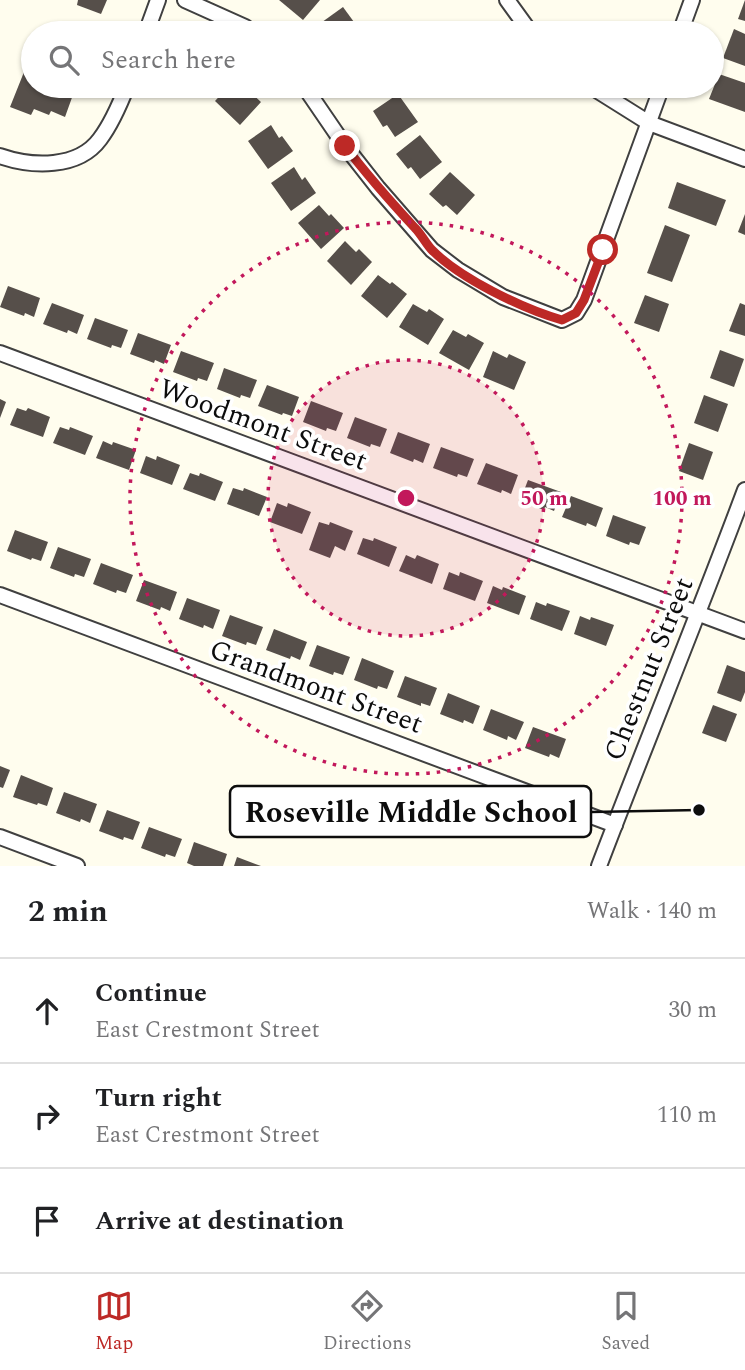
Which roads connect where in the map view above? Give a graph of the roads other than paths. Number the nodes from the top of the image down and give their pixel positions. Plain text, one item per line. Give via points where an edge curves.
1 (158, 0) edge
2 (185, 0) edge
3 (508, 0) edge
4 (692, 0) edge
5 (150, 21) edge
6 (232, 21) edge
7 (523, 21) edge
8 (684, 21) edge
9 (122, 98) edge
10 (313, 98) edge
11 (609, 98) edge
12 (658, 98) edge
13 (649, 123) junction
14 (0, 156) edge
15 (745, 159) edge
16 (0, 353) edge
17 (745, 490) edge
18 (0, 595) edge
19 (699, 614) junction
20 (745, 631) edge
21 (615, 825) junction
22 (0, 837) edge
23 (76, 866) edge
24 (599, 866) edge

1 - 5 street
2 - 6 street
3 - 7 street
4 - 8 street
9 - 14 street via 111,122 89,151 48,164
10 - 13 street via 370,178 432,250 503,296 562,320 576,313 584,300
11 - 13 street
12 - 13 street
13 - 15 street
16 - 19 street, Woodmont Street
17 - 19 street, Chestnut Street
18 - 21 street, Grandmont Street
19 - 20 street, Woodmont Street
19 - 21 street, Chestnut Street
21 - 24 street, Chestnut Street
22 - 23 street

